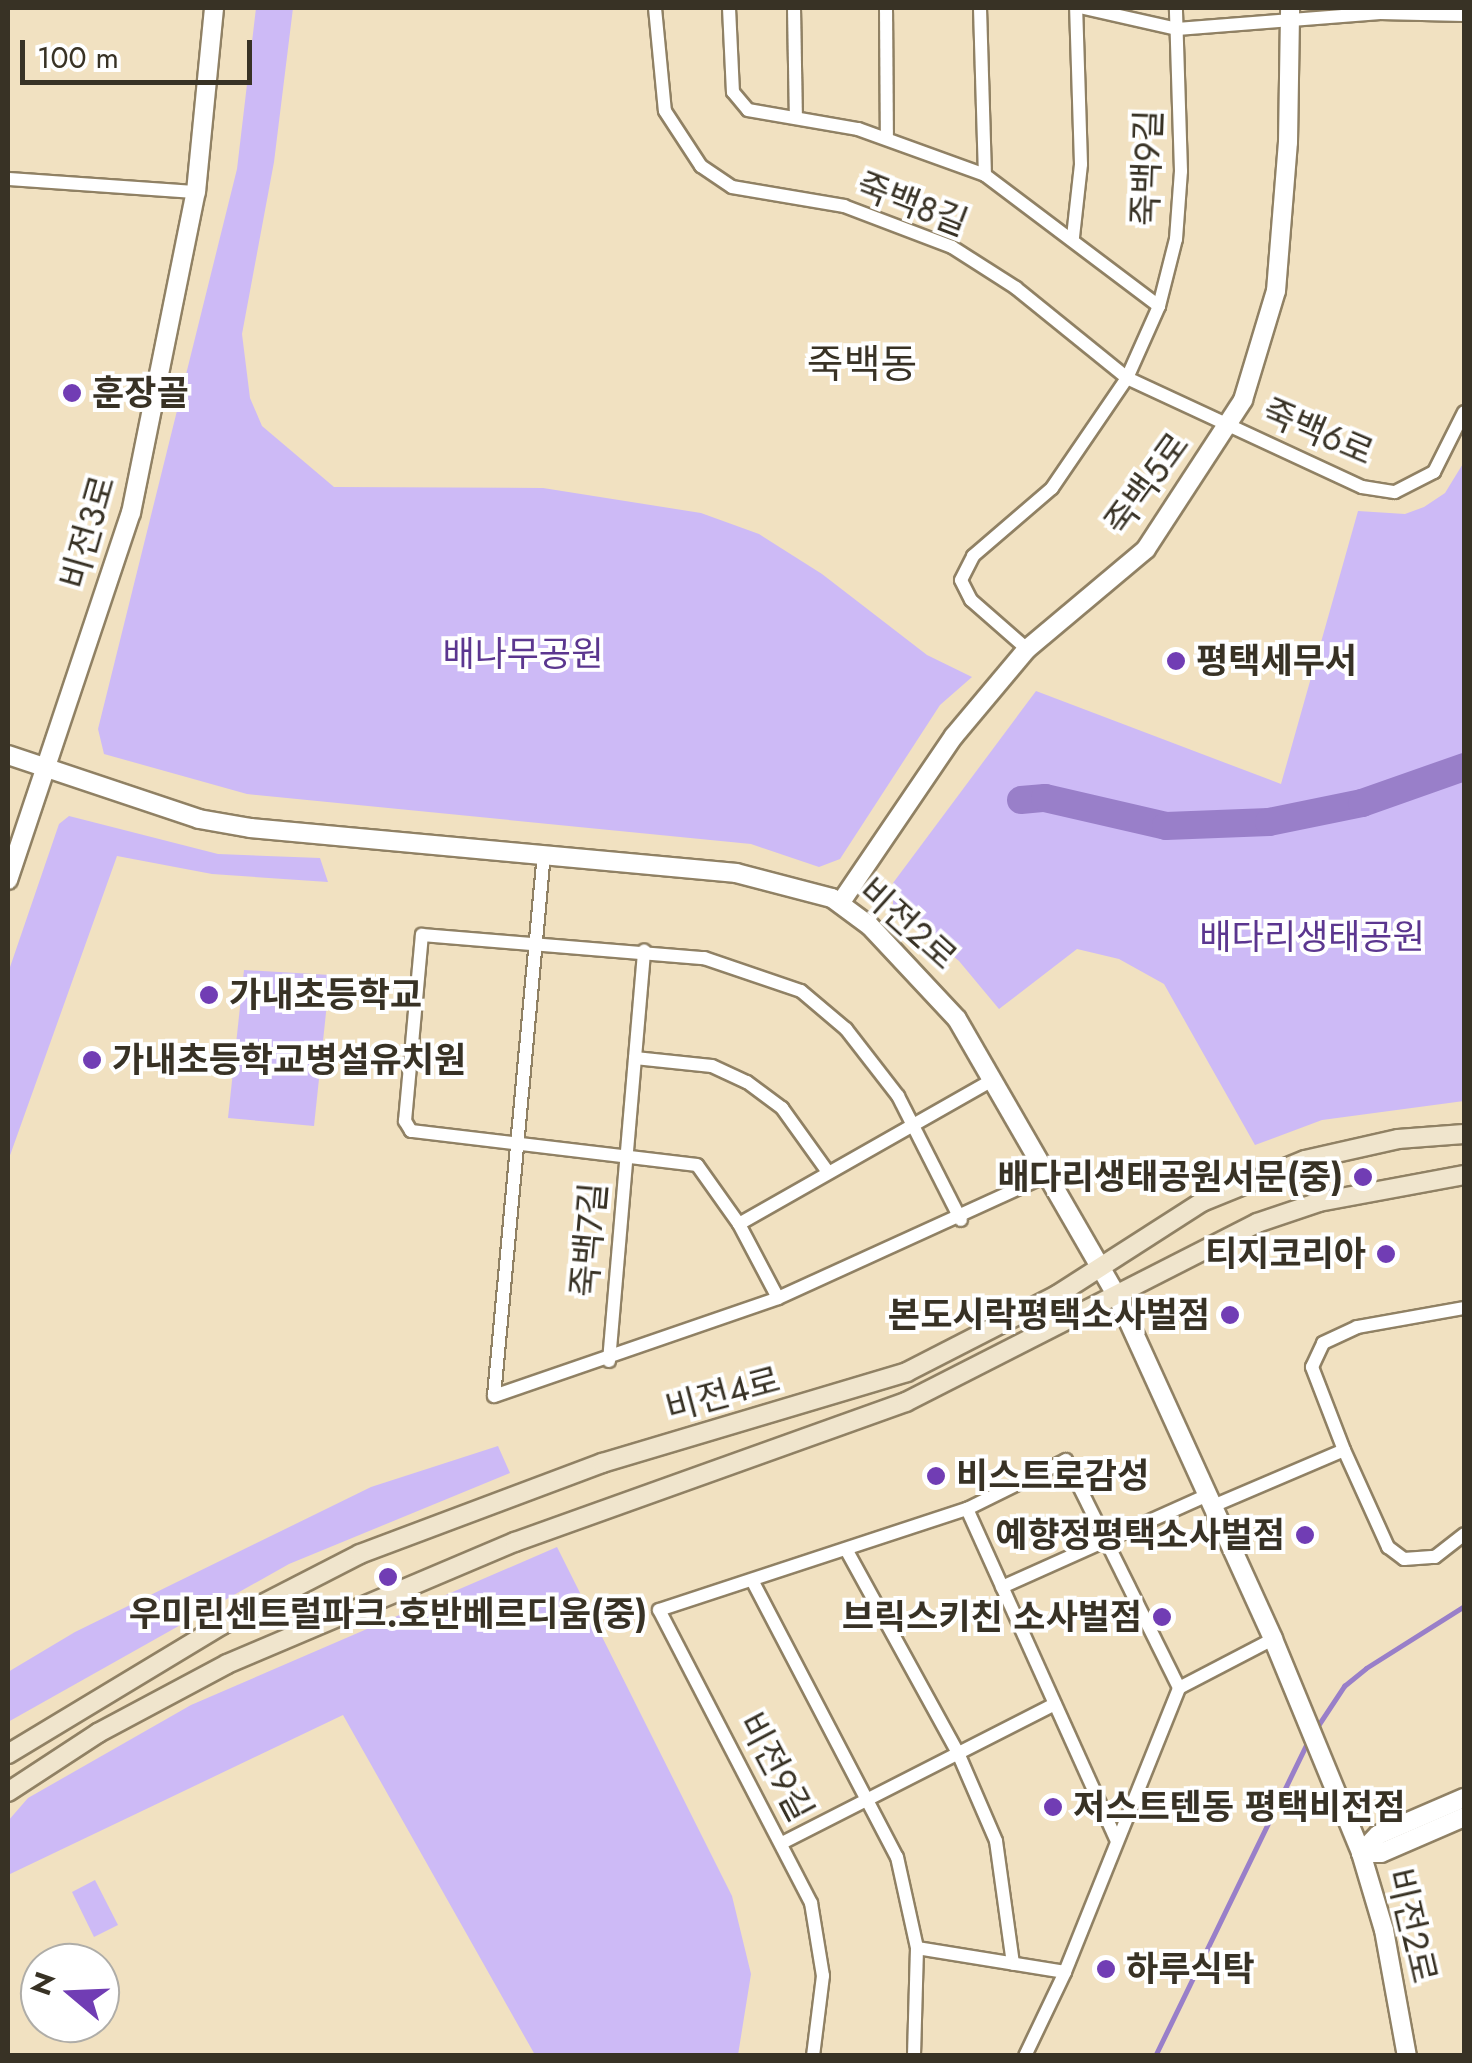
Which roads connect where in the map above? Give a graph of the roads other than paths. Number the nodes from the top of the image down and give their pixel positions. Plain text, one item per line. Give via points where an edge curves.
1 (214, 8) edge
2 (655, 8) edge
3 (729, 8) edge
4 (794, 8) edge
5 (886, 8) edge
6 (980, 8) edge
7 (1076, 8) edge
8 (1084, 8) edge
9 (1176, 8) edge
10 (1380, 10) edge
11 (1464, 15) edge
12 (1290, 16) edge
13 (1177, 29) junction
14 (796, 118) junction
15 (887, 138) junction
16 (985, 174) junction
17 (8, 179) edge
18 (196, 192) junction
19 (1073, 237) junction
20 (1159, 306) junction
21 (1128, 378) junction
22 (1464, 412) edge
23 (1228, 426) junction
24 (1027, 650) junction
25 (8, 755) edge
26 (46, 772) junction
27 (544, 853) junction
28 (8, 880) edge
29 (841, 902) junction
30 (538, 943) junction
31 (644, 950) junction
32 (635, 1058) junction
33 (993, 1080) junction
34 (912, 1122) junction
35 (1464, 1134) edge
36 (516, 1143) junction
37 (626, 1154) junction
38 (828, 1172) junction
39 (1048, 1175) junction
40 (1464, 1176) edge
41 (963, 1218) junction
42 (739, 1224) junction
43 (1101, 1266) junction
44 (1116, 1294) junction
45 (778, 1298) junction
46 (1464, 1308) edge
47 (609, 1361) junction
48 (1344, 1450) junction
49 (1210, 1500) junction
50 (967, 1509) junction
51 (1464, 1534) edge
52 (1103, 1542) junction
53 (847, 1552) junction
54 (753, 1582) junction
55 (1002, 1587) junction
56 (1273, 1639) junction
57 (1179, 1688) junction
58 (1055, 1704) junction
59 (958, 1753) junction
60 (8, 1754) edge
61 (8, 1792) edge
62 (867, 1798) junction
63 (1464, 1798) edge
64 (1464, 1818) edge
65 (1117, 1841) junction
66 (782, 1843) junction
67 (1361, 1853) junction
68 (917, 1948) junction
69 (1013, 1964) junction
70 (1065, 1972) junction
71 (916, 2055) edge
72 (812, 2056) edge
73 (1025, 2056) edge
74 (1407, 2056) edge

1 - 18 street, 비전3로
2 - 21 street, 죽백8길 via 664,111 701,166 732,187 844,206 952,247 1016,288
3 - 14 street, 죽백9길 via 733,92 748,110
4 - 14 street
5 - 15 street
6 - 16 street
7 - 19 street, 죽백9길 via 1081,164
8 - 13 street
9 - 13 street, 죽백9길
10 - 11 street
10 - 12 street
12 - 13 street
12 - 23 street, 죽백5로 via 1276,292
13 - 20 street, 죽백9길 via 1181,171 1176,239
14 - 15 street, 죽백9길
15 - 16 street, 죽백9길
16 - 19 street, 죽백9길
17 - 18 street
18 - 26 street, 비전3로 via 131,513
19 - 20 street, 죽백9길
20 - 21 street, 죽백9길
21 - 23 street, 죽백8길
21 - 24 street, 죽백9길 via 1052,488 965,566 964,592
22 - 23 street, 죽백6로 via 1434,472 1395,492 1362,487
23 - 24 street, 죽백5로 via 1146,549
24 - 29 street, 죽백5로 via 954,736
25 - 26 street, 비전2로
26 - 27 street, 비전2로 via 251,828
26 - 28 street, 비전3로
27 - 29 street, 비전2로 via 708,868
27 - 30 street
29 - 33 street, 비전2로 via 926,978
30 - 31 street
30 - 36 street
30 - 36 street via 422,935 405,1121 411,1131
31 - 32 street
31 - 34 street via 750,969 800,991 846,1028
32 - 37 street
32 - 38 street via 712,1066 748,1082 782,1108
33 - 34 street
33 - 39 street, 비전2로
34 - 38 street
34 - 41 street
35 - 43 main road, 비전4로 via 1398,1138 1304,1160 1202,1202
36 - 37 street
36 - 47 street via 494,1396
37 - 42 street, 죽백7길 via 696,1165
37 - 47 street, 죽백7길
38 - 42 street
39 - 41 street
39 - 43 street, 비전2로
40 - 44 main road, 비전4로 via 1319,1202 1258,1223
41 - 45 street
42 - 45 street, 죽백7길
43 - 44 street, 비전2로
43 - 60 main road, 비전4로 via 951,1352 868,1388 602,1463 360,1554 222,1625
44 - 49 street, 비전2로
44 - 61 main road, 비전4로 via 1060,1329 906,1402 515,1542 227,1664 98,1733
45 - 47 street
46 - 48 street via 1357,1327 1323,1342 1312,1367
48 - 49 street
48 - 51 street via 1388,1548 1404,1559 1435,1557
49 - 52 street
49 - 56 street, 비전2로
50 - 52 street, 비전9길 via 1066,1460
50 - 53 street, 비전9길
50 - 55 street
52 - 55 street
52 - 57 street, 비전9길
53 - 54 street, 비전9길
53 - 59 street
54 - 62 street, 비전9길
54 - 66 street, 비전9길 via 660,1610
55 - 58 street
56 - 57 street
56 - 67 street, 비전2로
57 - 65 street
58 - 59 street, 비전9길
58 - 65 street
59 - 62 street, 비전9길
59 - 69 street via 996,1842
62 - 66 street
62 - 68 street, 비전9길 via 897,1857
63 - 67 street via 1378,1835
64 - 67 street via 1381,1854
65 - 70 street
66 - 72 street, 비전9길 via 811,1904 822,1976
67 - 74 street, 비전2로
68 - 69 street
68 - 71 street, 비전9길
69 - 70 street
70 - 73 street

